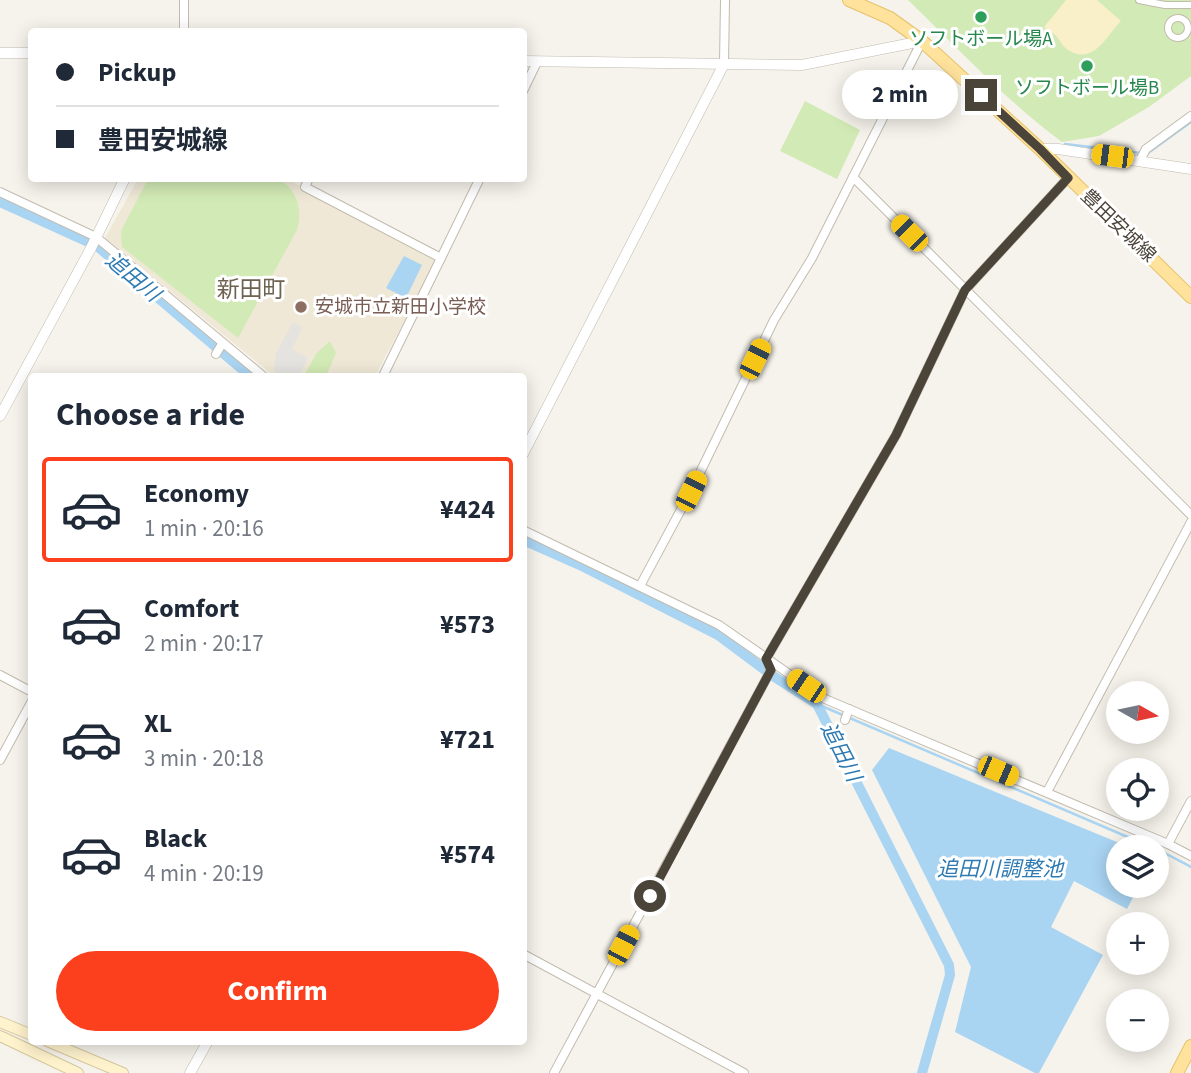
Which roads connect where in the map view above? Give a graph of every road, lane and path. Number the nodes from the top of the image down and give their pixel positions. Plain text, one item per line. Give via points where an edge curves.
1 (184, 0) edge
2 (725, 0) edge
3 (849, 0) edge
4 (1139, 0) edge
5 (1191, 5) edge
6 (184, 28) edge
7 (922, 41) junction
8 (0, 53) edge
9 (28, 53) edge
10 (527, 61) edge
11 (537, 62) junction
12 (724, 64) junction
13 (527, 83) edge
14 (1191, 116) edge
15 (1040, 149) junction
16 (1140, 160) junction
17 (1191, 169) edge
18 (853, 177) junction
19 (1068, 178) junction
20 (123, 182) edge
21 (308, 182) edge
22 (478, 182) edge
23 (0, 192) edge
24 (94, 242) junction
25 (441, 258) junction
26 (965, 290) junction
27 (1191, 297) edge
28 (258, 373) edge
29 (384, 373) edge
30 (0, 416) edge
31 (527, 446) edge
32 (1191, 515) edge
33 (1191, 522) edge
34 (527, 532) edge
35 (640, 586) junction
36 (766, 659) junction
37 (0, 675) edge
38 (28, 690) edge
39 (28, 708) edge
40 (0, 760) edge
41 (1048, 792) junction
42 (1191, 801) edge
43 (1147, 835) edge
44 (1169, 842) edge
45 (1169, 845) edge
46 (1191, 856) edge
47 (527, 956) edge
48 (597, 993) junction
49 (0, 1022) edge
50 (28, 1033) edge
51 (0, 1036) edge
52 (57, 1045) edge
53 (206, 1045) edge
54 (1191, 1046) edge
55 (78, 1073) edge
56 (123, 1073) edge
57 (190, 1073) edge
58 (554, 1073) edge
59 (744, 1073) edge
60 (1177, 1073) edge

1 - 6 street
2 - 12 street
3 - 7 main road, 豊田安城線 via 890,18
4 - 5 street
7 - 12 street via 802,65
7 - 15 main road, 豊田安城線
7 - 18 street
8 - 9 street
10 - 11 street
11 - 12 street
11 - 13 street
12 - 31 street
14 - 16 street via 1146,149
15 - 16 street
15 - 19 main road, 豊田安城線
16 - 17 street
18 - 26 street
18 - 35 street via 774,320
19 - 26 street
19 - 27 main road, 豊田安城線
20 - 24 street
21 - 25 street via 305,187
22 - 25 street
23 - 24 street
24 - 28 street via 219,348
24 - 30 street
25 - 29 street
26 - 32 street
26 - 36 street via 896,435
33 - 41 street
34 - 35 street
35 - 36 street via 719,625
36 - 41 street via 847,714
36 - 48 street via 769,673
37 - 38 street
39 - 40 street
41 - 43 street
42 - 44 street
45 - 46 street
47 - 48 street
48 - 58 street
48 - 59 street
49 - 50 main road
51 - 55 main road
52 - 56 main road
53 - 57 street
54 - 60 main road

